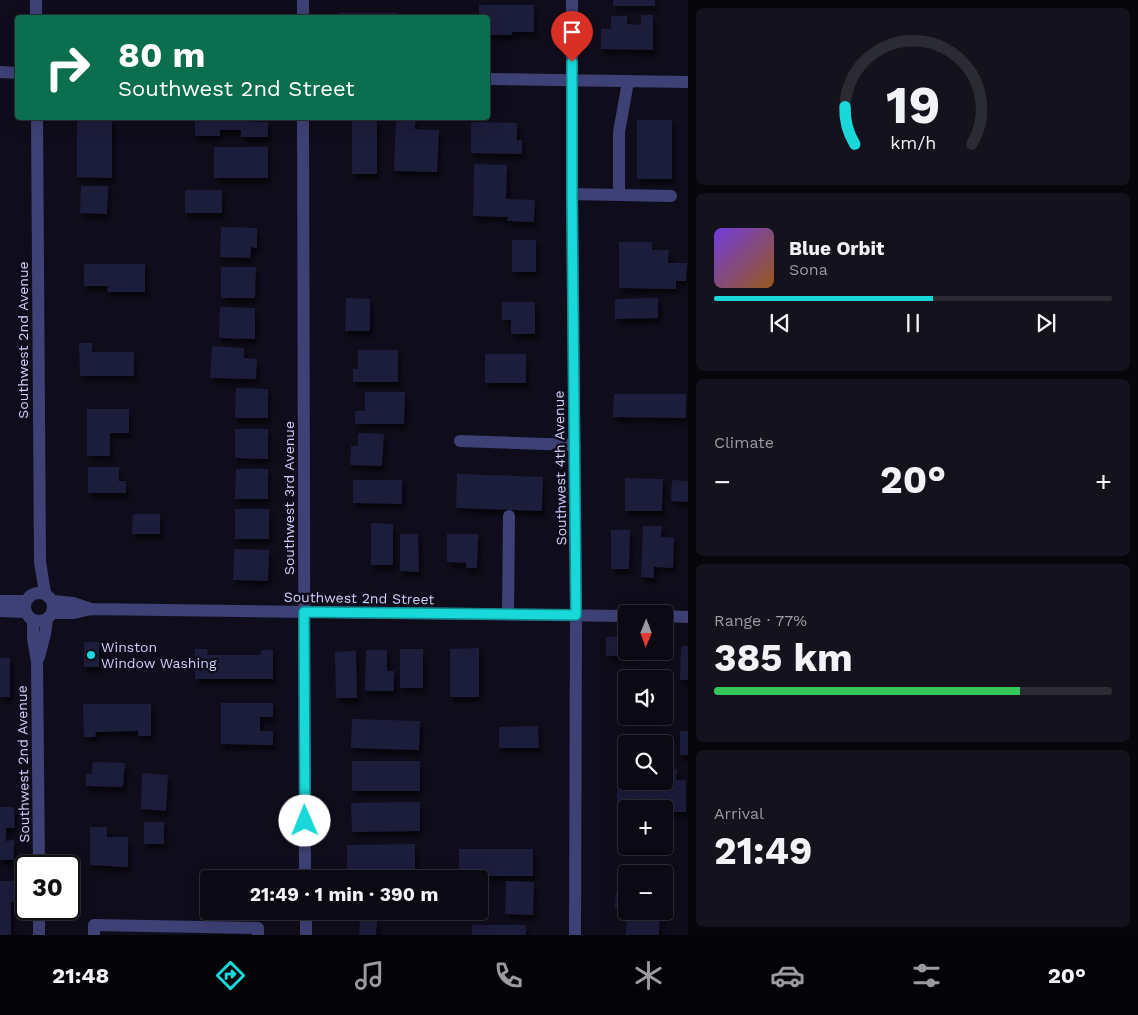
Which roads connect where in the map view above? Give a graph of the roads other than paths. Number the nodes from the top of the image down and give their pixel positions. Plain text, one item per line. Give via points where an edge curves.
1 (36, 0) edge
2 (304, 0) edge
3 (572, 0) edge
4 (36, 15) edge
5 (303, 15) edge
6 (0, 72) edge
7 (15, 73) edge
8 (490, 79) edge
9 (572, 81) junction
10 (628, 82) junction
11 (688, 82) edge
12 (37, 120) edge
13 (303, 120) edge
14 (572, 194) junction
15 (619, 195) junction
16 (671, 196) dead end
17 (460, 441) dead end
18 (575, 445) junction
19 (509, 516) dead end
20 (40, 562) junction
21 (0, 601) edge
22 (49, 606) junction
23 (29, 607) junction
24 (0, 611) edge
25 (304, 612) junction
26 (508, 614) junction
27 (576, 615) junction
28 (618, 616) edge
29 (673, 616) edge
30 (688, 617) edge
31 (37, 662) junction
32 (39, 855) edge
33 (306, 870) edge
34 (39, 920) edge
35 (306, 920) edge
36 (40, 935) edge
37 (94, 935) edge
38 (258, 935) edge
39 (306, 935) edge
40 (576, 935) edge

1 - 4 street
2 - 5 street
3 - 9 street, Southwest 4th Avenue
6 - 7 street
8 - 9 street
9 - 10 street
9 - 14 street, Southwest 4th Avenue
10 - 11 street
10 - 15 street via 619,132
12 - 20 street, Southwest 2nd Avenue
13 - 25 street, Southwest 3rd Avenue
14 - 15 street
14 - 18 street, Southwest 4th Avenue
15 - 16 street
17 - 18 street
18 - 27 street, Southwest 4th Avenue
19 - 26 street
20 - 22 street, Southwest 2nd Avenue
20 - 23 street, Southwest 2nd Avenue
21 - 23 street, Southwest 2nd Street
22 - 23 street, Southwest 2nd Street
22 - 23 street, Southwest 2nd Street via 44,620
22 - 25 street, Southwest 2nd Street via 74,613 91,609
22 - 31 street, Southwest 2nd Avenue
23 - 24 street, Southwest 2nd Street
23 - 31 street, Southwest 2nd Avenue
25 - 26 street, Southwest 2nd Street
25 - 33 street, Southwest 3rd Avenue
26 - 27 street, Southwest 2nd Street
27 - 28 street, Southwest 2nd Street
27 - 40 street, Southwest 4th Avenue
29 - 30 street
31 - 32 street, Southwest 2nd Avenue
34 - 36 street
35 - 39 street
37 - 38 street via 94,925 258,928

